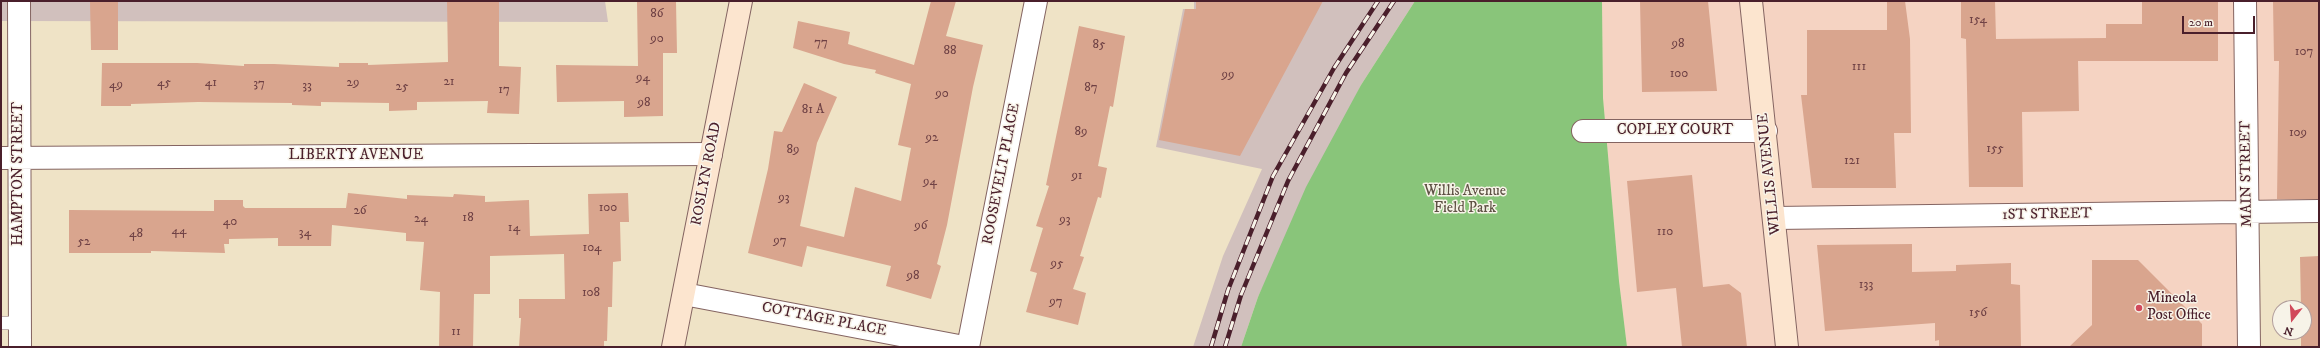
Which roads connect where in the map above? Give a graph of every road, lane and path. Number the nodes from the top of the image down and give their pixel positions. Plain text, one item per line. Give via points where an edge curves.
1 (19, 1) edge
2 (741, 1) edge
3 (1036, 1) edge
4 (1751, 1) edge
5 (2245, 1) edge
6 (1583, 131) dead end
7 (1766, 131) junction
8 (711, 154) junction
9 (10, 158) edge
10 (2319, 211) edge
11 (2247, 212) junction
12 (1774, 218) junction
13 (684, 294) junction
14 (10, 323) edge
15 (20, 347) edge
16 (673, 347) edge
17 (964, 347) edge
18 (968, 347) edge
19 (1787, 347) edge
20 (2249, 347) edge

1 - 9 street, HAMPTON STREET
2 - 8 main road, ROSLYN ROAD
3 - 18 street, ROOSEVELT PLACE
4 - 7 main road, WILLIS AVENUE
5 - 11 street, MAIN STREET
6 - 7 street, COPLEY COURT
7 - 12 main road, WILLIS AVENUE
8 - 9 street, LIBERTY AVENUE
8 - 13 main road, ROSLYN ROAD
9 - 14 street, HAMPTON STREET
10 - 11 street, 1ST STREET
11 - 12 street, 1ST STREET
11 - 20 street, MAIN STREET
12 - 19 main road, WILLIS AVENUE
13 - 16 main road, ROSLYN ROAD
13 - 17 street, COTTAGE PLACE
14 - 15 street, HAMPTON STREET

